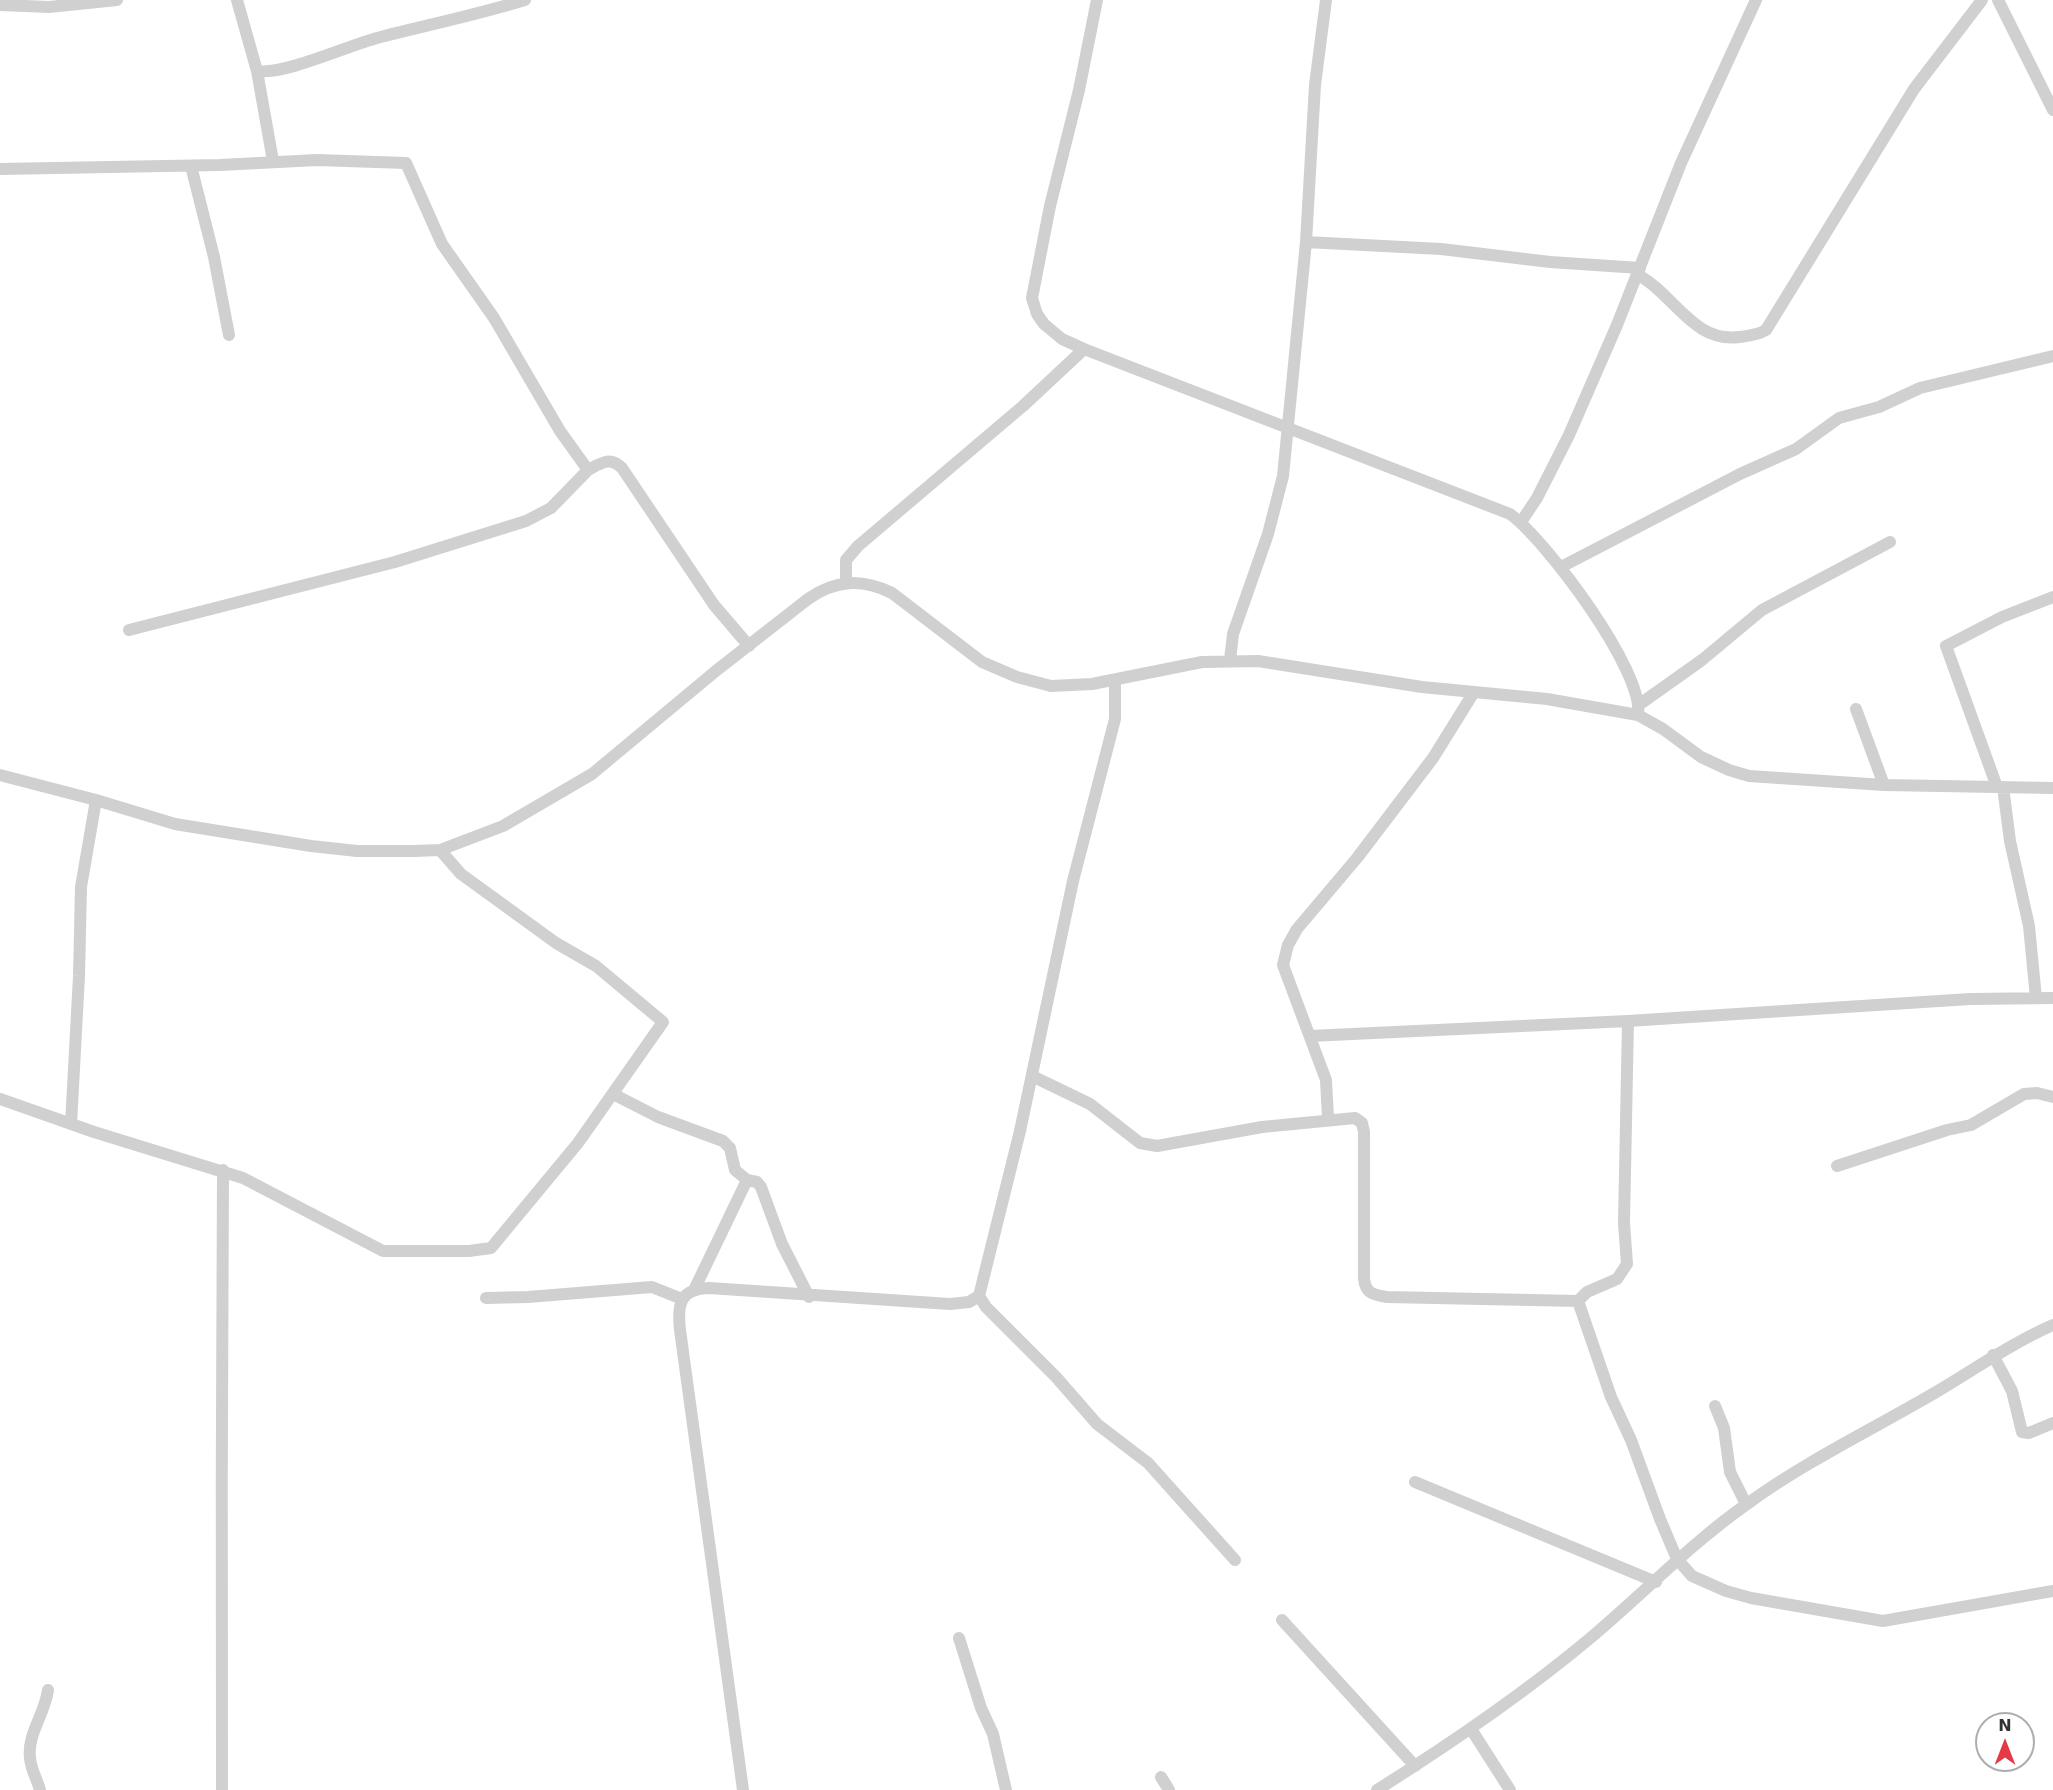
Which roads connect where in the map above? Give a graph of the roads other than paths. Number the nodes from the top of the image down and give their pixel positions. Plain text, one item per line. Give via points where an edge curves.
1 (117, 0) edge
2 (237, 0) edge
3 (525, 0) edge
4 (1097, 0) edge
5 (1326, 0) edge
6 (1756, 0) edge
7 (1982, 0) edge
8 (1998, 0) edge
9 (0, 5) edge
10 (257, 70) junction
11 (2053, 110) edge
12 (273, 161) junction
13 (191, 166) junction
14 (0, 169) edge
15 (1306, 242) junction
16 (1639, 271) junction
17 (229, 335) dead end
18 (1084, 349) junction
19 (2053, 356) edge
20 (1287, 426) junction
21 (588, 470) junction
22 (1521, 522) junction
23 (1890, 542) dead end
24 (1561, 567) junction
25 (846, 582) junction
26 (2053, 597) edge
27 (129, 630) dead end
28 (749, 646) junction
29 (1230, 660) junction
30 (1115, 680) junction
31 (1474, 692) junction
32 (1639, 710) junction
33 (1856, 710) dead end
34 (0, 775) edge
35 (1884, 785) junction
36 (2000, 787) junction
37 (2053, 788) edge
38 (96, 800) junction
39 (440, 850) junction
40 (2036, 998) junction
41 (2053, 998) edge
42 (1629, 1021) junction
43 (1310, 1036) junction
44 (1032, 1076) junction
45 (613, 1094) junction
46 (2053, 1097) edge
47 (0, 1099) edge
48 (1328, 1118) junction
49 (71, 1124) junction
50 (1837, 1166) dead end
51 (224, 1170) junction
52 (747, 1180) junction
53 (695, 1288) junction
54 (979, 1296) junction
55 (810, 1297) junction
56 (486, 1298) dead end
57 (682, 1299) junction
58 (1578, 1301) junction
59 (2053, 1325) edge
60 (1993, 1355) junction
61 (1715, 1406) dead end
62 (2053, 1423) edge
63 (1415, 1482) dead end
64 (1746, 1504) junction
65 (1677, 1559) junction
66 (1235, 1560) dead end
67 (1656, 1582) junction
68 (2053, 1591) edge
69 (1282, 1620) dead end
70 (959, 1638) dead end
71 (48, 1690) dead end
72 (1471, 1729) junction
73 (1415, 1766) junction
74 (1161, 1777) dead end
75 (40, 1790) edge
76 (222, 1790) edge
77 (743, 1790) edge
78 (1006, 1790) edge
79 (1169, 1790) edge
80 (1377, 1790) edge
81 (1510, 1790) edge

1 - 9 street via 49,7
2 - 10 street
3 - 10 street via 279,68
4 - 18 street via 1033,289 1037,314 1044,324 1062,339
5 - 15 street via 1315,85
6 - 16 street via 1682,163
7 - 16 street via 1914,89 1766,330 1730,338 1708,334
8 - 11 street
10 - 12 street
12 - 13 street
12 - 21 street via 406,163 442,244 494,318 560,431
13 - 14 street
13 - 17 street
15 - 16 street via 1441,249
15 - 20 street
16 - 22 street via 1556,462
18 - 20 street
18 - 25 street via 1023,406 870,534 846,560
19 - 24 street via 1920,388 1879,407 1839,418 1796,449
20 - 22 street via 1494,506
20 - 29 street via 1276,507 1233,634
21 - 27 street via 550,508 526,521 395,562
21 - 28 street via 607,460 619,465 714,605
22 - 24 street
23 - 32 street via 1762,610
24 - 32 street via 1626,668
25 - 28 street via 819,591
25 - 30 street via 877,586 892,593 982,662 1017,677 1051,686
26 - 36 street via 2002,617 1946,646
28 - 39 street via 578,784 503,826
29 - 30 street via 1183,665
29 - 31 street
30 - 44 street via 1115,719 1073,881
31 - 32 street
31 - 43 street via 1438,751 1288,945 1283,965
32 - 35 street via 1701,757 1739,773 1791,781
33 - 35 street
34 - 38 street
35 - 36 street
36 - 37 street
36 - 40 street via 2029,926
38 - 39 street via 175,824 311,846 357,851
38 - 49 street via 81,887
39 - 45 street via 461,874 556,943 596,966 663,1022
40 - 41 street
40 - 42 street
42 - 43 street
42 - 58 street via 1624,1213 1627,1264 1617,1279 1587,1292
43 - 48 street via 1326,1080
44 - 48 street via 1090,1104 1147,1145
44 - 54 street
45 - 51 street via 555,1172 488,1250 383,1251 263,1186
45 - 52 street via 658,1117 723,1141 730,1148 735,1170
46 - 50 street via 2024,1094 1971,1125
47 - 49 street
48 - 58 street via 1350,1116 1363,1126 1364,1278 1369,1292 1387,1297
49 - 51 street
51 - 76 street via 220,1464 224,1587
52 - 53 street
52 - 55 street via 761,1187 782,1244
53 - 55 street
53 - 57 street
54 - 55 street via 969,1302 950,1304
54 - 66 street via 1097,1424 1136,1452 1160,1476
56 - 57 street via 652,1287
57 - 77 street via 678,1317
58 - 65 street via 1611,1397
59 - 60 street
60 - 62 street via 2012,1390 2022,1432
60 - 64 street
61 - 64 street via 1724,1428 1730,1472
63 - 67 street
64 - 65 street
65 - 67 street
65 - 68 street via 1692,1576 1726,1592 1867,1620 1901,1619
67 - 72 street via 1561,1663
69 - 73 street
70 - 78 street via 993,1734
71 - 75 street via 29,1746 31,1769
72 - 73 street
72 - 81 street
73 - 80 street
74 - 79 street

